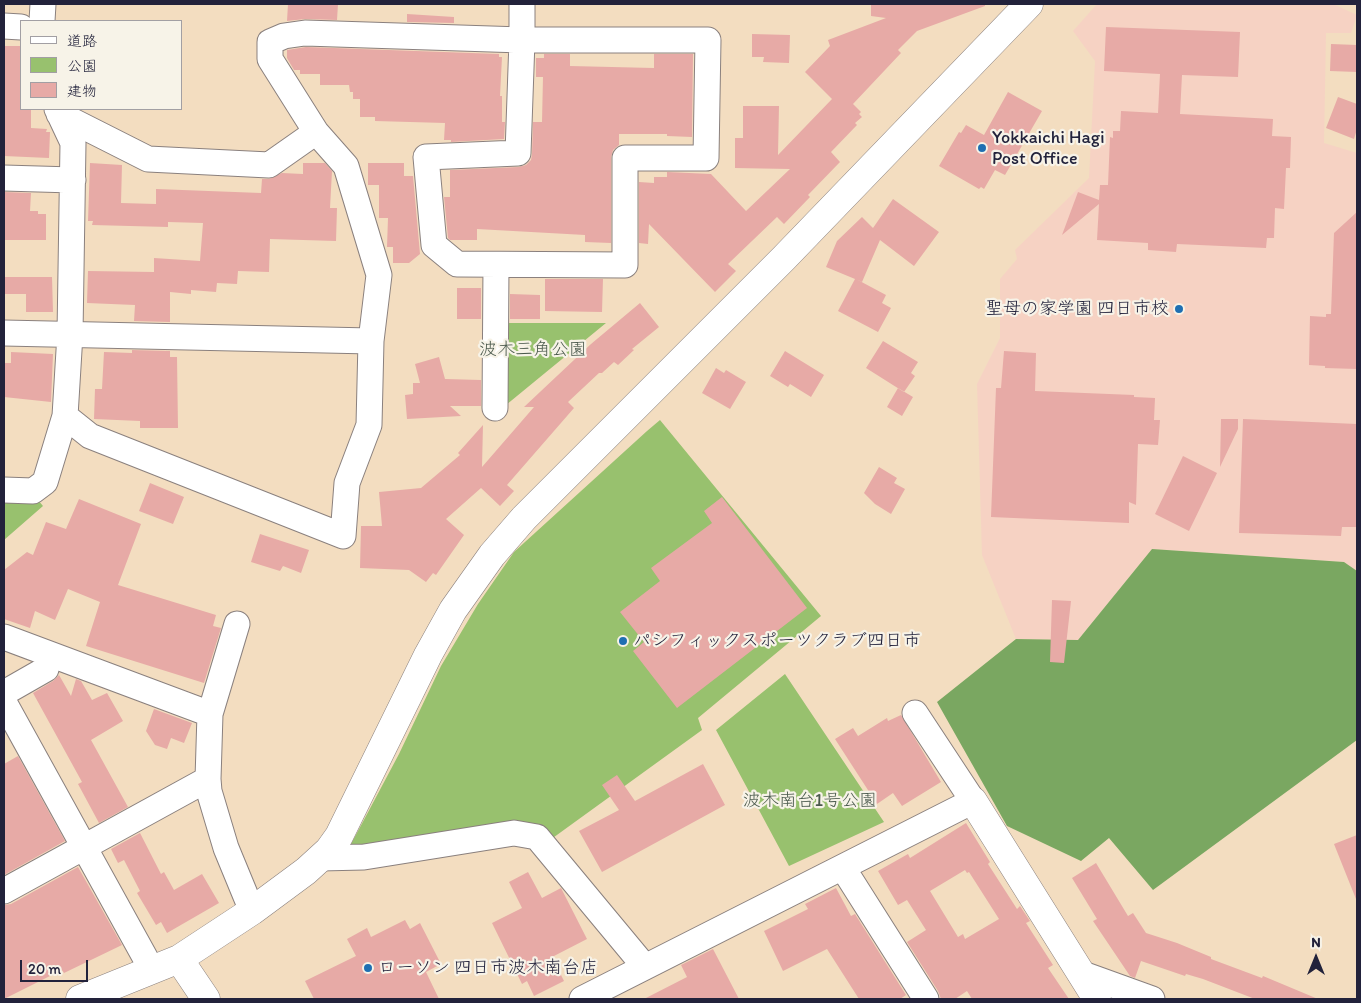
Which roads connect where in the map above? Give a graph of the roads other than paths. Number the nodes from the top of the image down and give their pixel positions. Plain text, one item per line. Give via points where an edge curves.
1 (43, 4) edge
2 (522, 4) edge
3 (1029, 4) edge
4 (42, 20) edge
5 (4, 26) edge
6 (20, 27) edge
7 (522, 40) junction
8 (58, 111) edge
9 (316, 132) junction
10 (4, 178) edge
11 (73, 180) junction
12 (496, 265) junction
13 (4, 333) edge
14 (70, 334) junction
15 (371, 341) junction
16 (495, 408) dead end
17 (65, 416) junction
18 (4, 490) edge
19 (237, 624) dead end
20 (4, 637) edge
21 (46, 669) dead end
22 (4, 693) edge
23 (4, 702) edge
24 (915, 713) dead end
25 (210, 714) junction
26 (208, 779) junction
27 (974, 801) junction
28 (84, 847) junction
29 (320, 858) junction
30 (843, 868) junction
31 (4, 891) edge
32 (252, 911) junction
33 (179, 959) junction
34 (645, 967) junction
35 (152, 970) junction
36 (1080, 973) junction
37 (80, 999) edge
38 (206, 999) edge
39 (582, 999) edge
40 (926, 999) edge
41 (1097, 999) edge
42 (1152, 999) edge

1 - 4 street
2 - 7 street
3 - 29 street via 784,258 524,518 492,555 428,655 339,836
5 - 6 street
7 - 9 street via 305,33 270,42 270,59
7 - 12 street via 518,153 426,157 434,245 457,264
7 - 12 street via 708,40 706,158 625,158 625,264
8 - 9 street via 148,159 268,165
8 - 11 street via 73,143
9 - 15 street via 346,166 378,275
10 - 11 street
11 - 14 street
12 - 16 street
13 - 14 street
14 - 15 street
14 - 17 street
15 - 17 street via 369,425 346,483 343,536 90,436
17 - 18 street via 45,482 33,491
19 - 25 street
20 - 25 street
21 - 22 street
23 - 28 street
24 - 27 street
25 - 26 street
26 - 28 street
26 - 32 street via 226,848
27 - 30 street
27 - 36 street
28 - 31 street
28 - 35 street
29 - 32 street
29 - 34 street via 364,857 514,833 537,838
30 - 34 street
30 - 40 street
32 - 33 street
33 - 35 street
33 - 38 street
34 - 39 street
35 - 37 street
36 - 41 street
36 - 42 street

